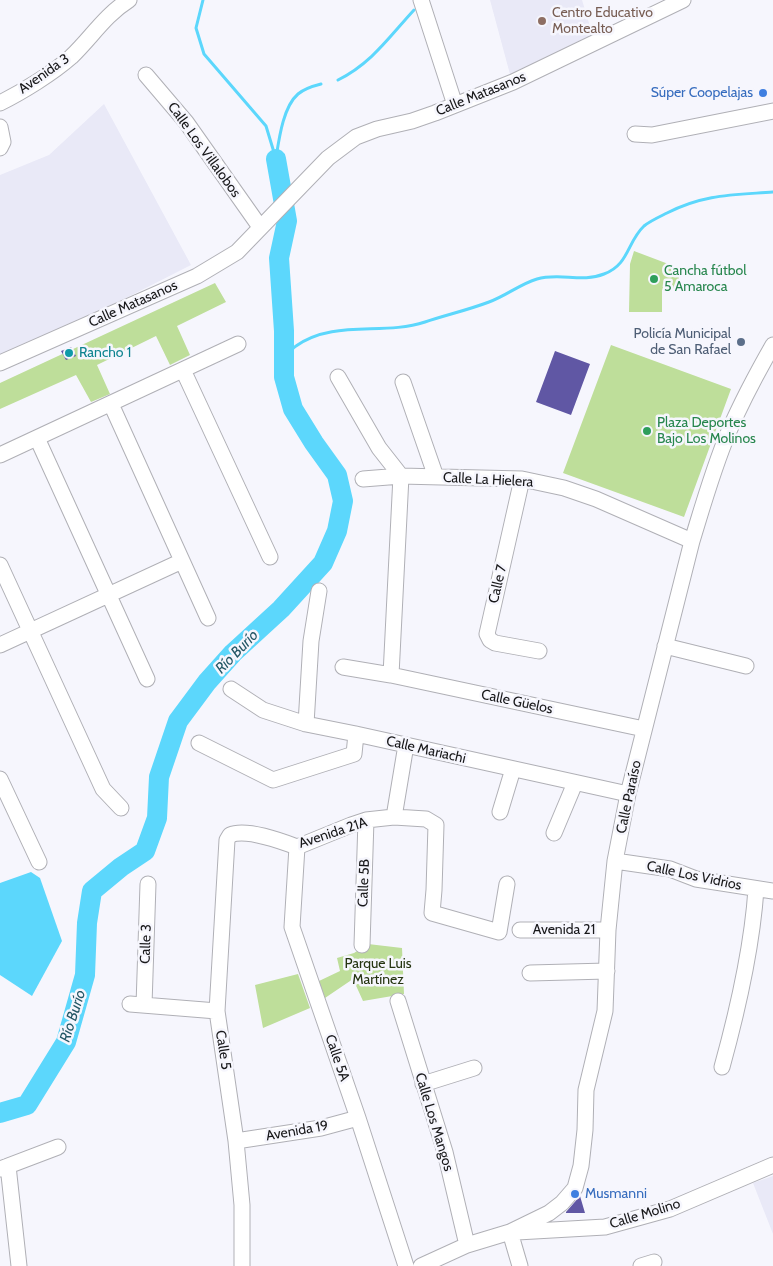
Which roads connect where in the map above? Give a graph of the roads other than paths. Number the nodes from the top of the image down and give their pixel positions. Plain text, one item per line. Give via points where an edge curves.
1 (129, 0) edge
2 (421, 0) edge
3 (683, 0) edge
4 (146, 75) dead end
5 (0, 103) edge
6 (455, 105) junction
7 (773, 111) edge
8 (0, 127) edge
9 (635, 134) dead end
10 (2, 145) edge
11 (260, 227) junction
12 (238, 344) dead end
13 (773, 345) edge
14 (0, 363) edge
15 (183, 370) junction
16 (338, 377) dead end
17 (403, 382) dead end
18 (111, 404) junction
19 (37, 438) junction
20 (0, 455) edge
21 (401, 476) junction
22 (436, 477) junction
23 (363, 479) dead end
24 (522, 479) junction
25 (692, 541) junction
26 (270, 557) dead end
27 (182, 561) junction
28 (0, 565) edge
29 (319, 591) dead end
30 (109, 595) junction
31 (208, 618) dead end
32 (30, 631) junction
33 (0, 645) edge
34 (665, 646) junction
35 (539, 651) dead end
36 (746, 666) dead end
37 (343, 667) dead end
38 (391, 675) junction
39 (147, 679) dead end
40 (231, 689) dead end
41 (306, 724) junction
42 (644, 729) junction
43 (356, 734) junction
44 (199, 743) dead end
45 (406, 745) junction
46 (513, 769) junction
47 (0, 779) edge
48 (575, 783) junction
49 (628, 794) junction
50 (120, 808) dead end
51 (500, 812) dead end
52 (394, 816) junction
53 (366, 820) junction
54 (554, 833) dead end
55 (230, 835) joint
56 (297, 847) junction
57 (615, 861) junction
58 (39, 862) dead end
59 (148, 884) dead end
60 (507, 884) dead end
61 (756, 889) junction
62 (773, 891) edge
63 (520, 930) dead end
64 (608, 930) junction
65 (362, 945) dead end
66 (607, 971) junction
67 (530, 974) dead end
68 (398, 1001) dead end
69 (216, 1011) junction
70 (722, 1067) dead end
71 (474, 1068) dead end
72 (423, 1084) junction
73 (358, 1118) junction
74 (236, 1141) junction
75 (58, 1147) dead end
76 (773, 1165) edge
77 (4, 1167) edge
78 (510, 1232) junction
79 (467, 1245) junction
80 (19, 1266) edge
81 (242, 1266) edge
82 (406, 1266) edge
83 (421, 1266) edge
84 (520, 1266) edge

1 - 5 street, Avenida 3 via 116,9 71,57
2 - 6 street
3 - 6 street, Calle Matasanos via 525,76
4 - 11 street, Calle Los Villalobos via 186,122
6 - 11 street, Calle Matasanos via 356,137 328,158
7 - 9 street via 652,135
8 - 10 street
11 - 14 street, Calle Matasanos via 237,252 197,276
12 - 15 street
13 - 25 street, Calle Paraíso via 728,433
15 - 18 street
15 - 26 street
16 - 21 street via 379,448
17 - 22 street
18 - 19 street
18 - 27 street
19 - 20 street
19 - 30 street
21 - 22 street, Calle La Hielera
21 - 23 street, Calle La Hielera
21 - 38 street
22 - 24 street, Calle La Hielera
24 - 25 street, Calle La Hielera via 596,499
24 - 35 street, Calle 7 via 487,634 495,643
25 - 34 street, Calle Paraíso
27 - 30 street
27 - 31 street
28 - 32 street
29 - 41 street
30 - 32 street
30 - 39 street
32 - 33 street
32 - 50 street via 104,789
34 - 36 street
34 - 42 street, Calle Paraíso
37 - 38 street, Calle Güelos
38 - 42 street, Calle Güelos
40 - 41 street, Calle Mariachi via 263,710
41 - 43 street, Calle Mariachi
42 - 49 street, Calle Paraíso
43 - 44 street via 354,754 273,780
43 - 45 street, Calle Mariachi
45 - 46 street, Calle Mariachi
45 - 52 street
46 - 48 street, Calle Mariachi
46 - 51 street
47 - 58 street
48 - 49 street, Calle Mariachi
48 - 54 street
49 - 57 street, Calle Paraíso
52 - 53 street, Avenida 21A
52 - 60 street, Avenida 21A via 426,819 436,826 432,913 499,932
53 - 56 street, Avenida 21A
53 - 65 street, Calle 5B
55 - 56 street, Avenida 21A via 237,832
55 - 69 street, Calle 5 via 227,840
56 - 73 street, Calle 5A via 292,927
57 - 61 street, Calle Los Vidrios via 670,869 696,879
57 - 64 street, Calle Paraíso
59 - 69 street, Calle 3 via 137,1004
61 - 62 street, Calle Los Vidrios
61 - 70 street via 740,1002
63 - 64 street, Avenida 21
64 - 66 street, Calle Paraíso
66 - 67 street
66 - 78 street, Calle Paraíso via 606,1011 586,1090 586,1130 575,1188 549,1213
68 - 72 street, Calle Los Mangos
69 - 74 street, Calle 5
71 - 72 street
72 - 79 street, Calle Los Mangos via 445,1152
73 - 74 street, Avenida 19 via 321,1128
73 - 82 street, Calle 5A
74 - 81 street, Calle 5 via 242,1205
75 - 77 street
76 - 78 street, Calle Molino via 670,1208 604,1227
77 - 80 street
78 - 79 street
78 - 84 street
79 - 83 street

